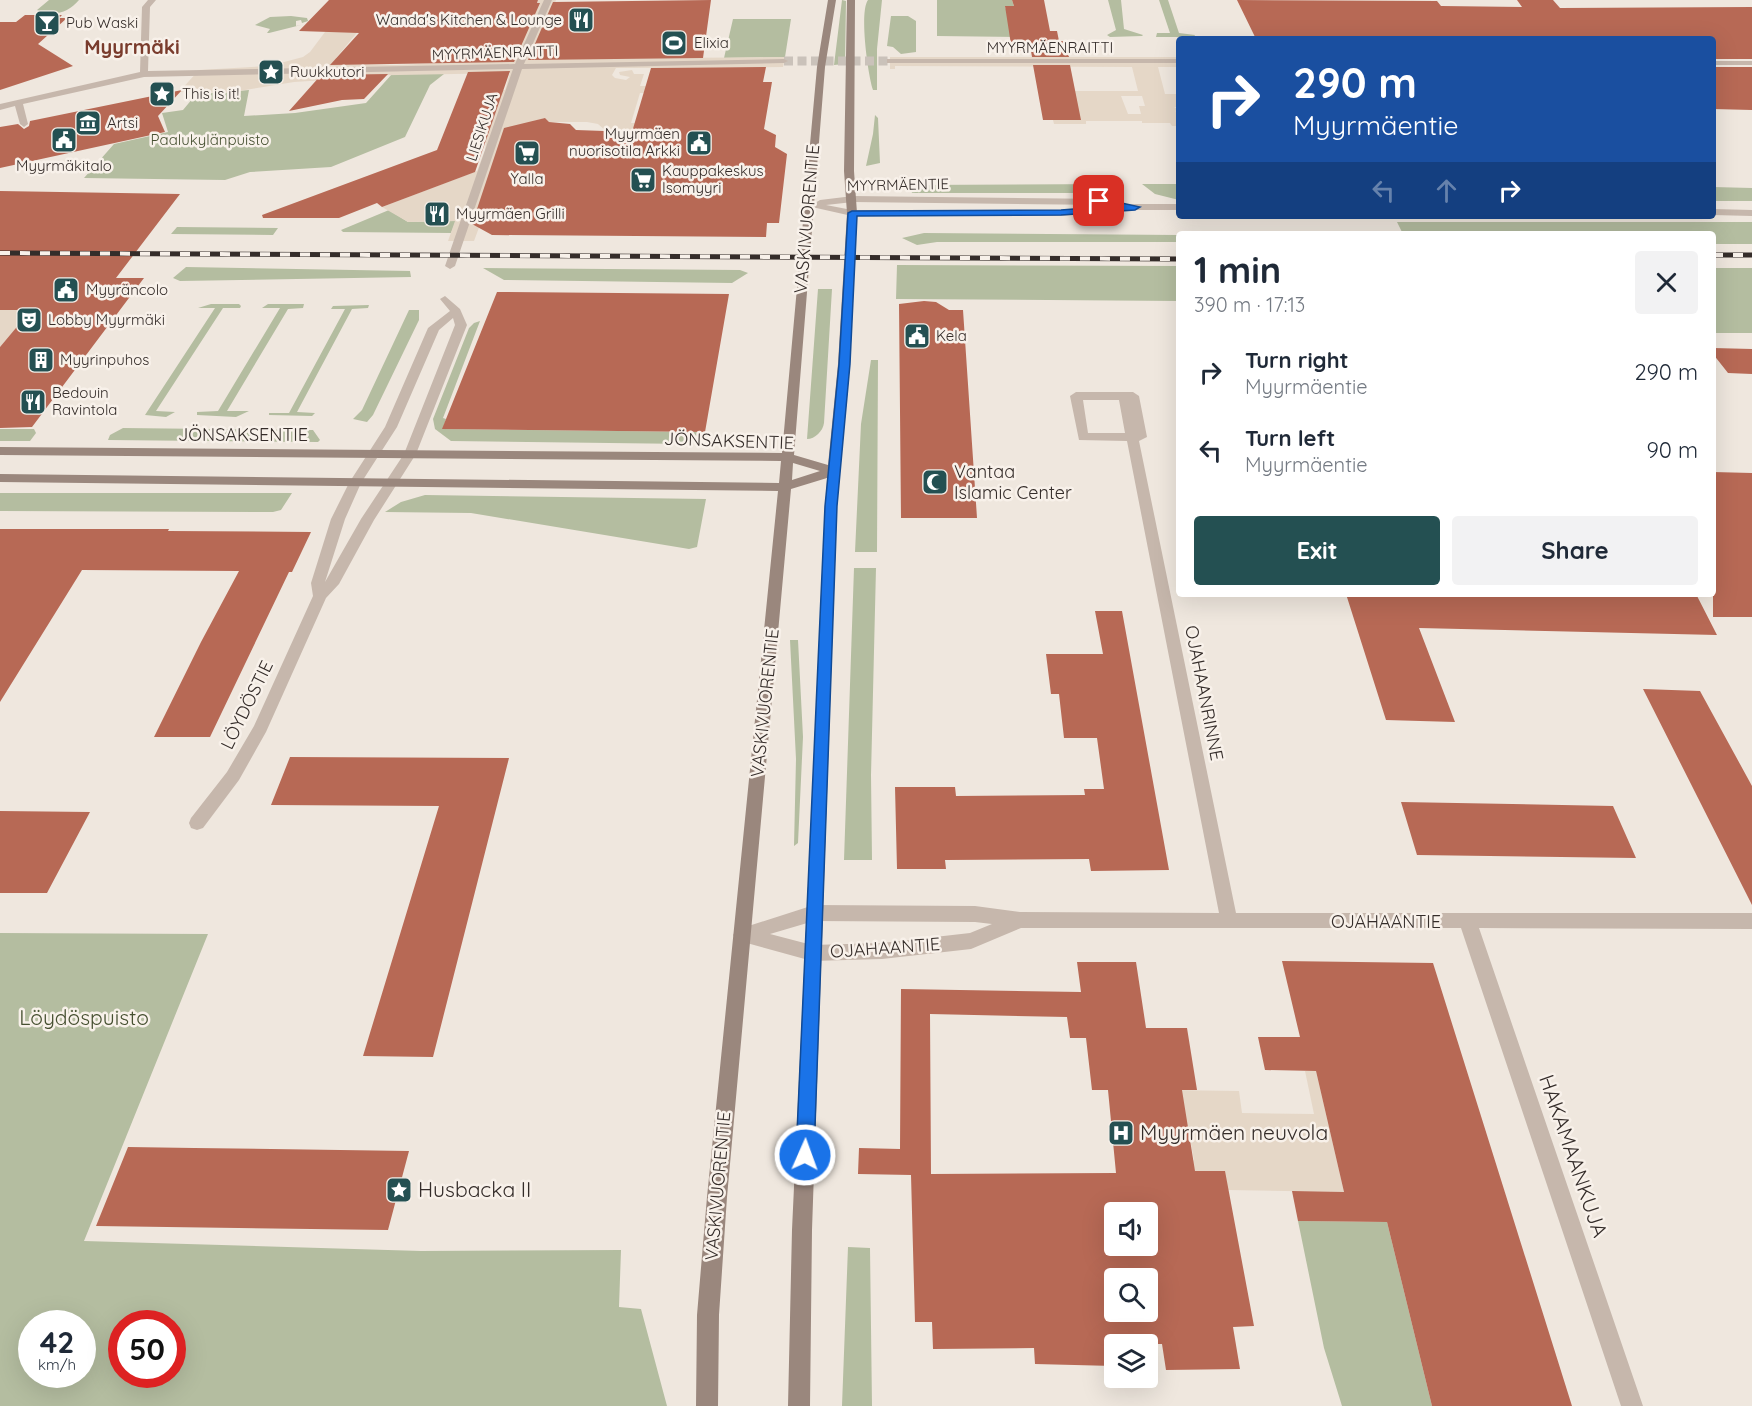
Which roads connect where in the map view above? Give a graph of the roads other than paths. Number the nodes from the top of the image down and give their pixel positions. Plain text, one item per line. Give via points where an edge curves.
1 (152, 0) edge
2 (548, 0) edge
3 (832, 0) edge
4 (851, 0) edge
5 (784, 61) tunnel mouth
6 (890, 61) tunnel mouth
7 (1176, 61) edge
8 (1716, 63) edge
9 (1752, 63) edge
10 (519, 65) junction
11 (144, 74) junction
12 (18, 104) junction
13 (0, 107) edge
14 (24, 124) dead end
15 (853, 199) junction
16 (808, 205) junction
17 (1135, 207) junction
18 (1176, 207) edge
19 (1716, 212) edge
20 (852, 213) junction
21 (1752, 213) edge
22 (450, 266) dead end
23 (445, 299) dead end
24 (456, 311) junction
25 (1133, 437) junction
26 (0, 451) edge
27 (374, 454) junction
28 (410, 454) junction
29 (787, 457) junction
30 (834, 471) junction
31 (0, 478) edge
32 (355, 483) junction
33 (391, 483) junction
34 (785, 487) junction
35 (320, 596) junction
36 (197, 823) dead end
37 (814, 914) junction
38 (1020, 920) junction
39 (1752, 921) edge
40 (1228, 922) junction
41 (1468, 922) junction
42 (742, 935) junction
43 (812, 953) junction
44 (707, 1406) edge
45 (800, 1406) edge
46 (1632, 1406) edge

1 - 11 street via 146,7
2 - 10 street, LIESIKUJA
3 - 16 main road, VASKIVUORENTIE via 820,67
4 - 15 main road, VASKIVUORENTIE via 849,171
5 - 10 street, MYYRMÄENRAITTI
6 - 7 street, MYYRMÄENRAITTI
8 - 9 street
10 - 11 street, MYYRMÄENRAITTI
10 - 22 street, LIESIKUJA
11 - 12 street, MYYRMÄENRAITTI
12 - 13 street, MYYRMÄENRAITTI
12 - 14 street
15 - 16 street, MYYRMÄENTIE
15 - 17 street, MYYRMÄENTIE via 1099,201
15 - 20 main road, VASKIVUORENTIE
16 - 20 street, MYYRMÄENTIE
16 - 29 main road, VASKIVUORENTIE
17 - 18 street, MYYRMÄENTIE
17 - 20 street, MYYRMÄENTIE via 1061,213
19 - 21 street
20 - 30 main road, VASKIVUORENTIE
23 - 24 street
24 - 27 street via 434,328 391,427
24 - 28 street via 461,326
25 - 25 street, OJAHAANRINNE via 1124,396 1076,396 1083,437
25 - 40 street, OJAHAANRINNE
26 - 27 main road, JÖNSAKSENTIE
27 - 28 main road, JÖNSAKSENTIE
27 - 32 street
28 - 29 main road, JÖNSAKSENTIE
28 - 33 street
29 - 30 main road, JÖNSAKSENTIE
29 - 34 main road, VASKIVUORENTIE
30 - 34 main road
30 - 37 main road, VASKIVUORENTIE
31 - 32 main road
32 - 33 main road
32 - 35 street, LÖYDÖSTIE via 338,519 318,584
33 - 34 main road
33 - 35 street, LÖYDÖSTIE via 334,581
34 - 42 main road, VASKIVUORENTIE
35 - 36 street, LÖYDÖSTIE via 261,728 233,776
37 - 38 street, OJAHAANTIE via 975,914
37 - 42 street, OJAHAANTIE
37 - 43 main road, VASKIVUORENTIE
38 - 40 street, OJAHAANTIE
38 - 43 street, OJAHAANTIE via 971,941 882,951
39 - 41 street, OJAHAANTIE
40 - 41 street, OJAHAANTIE
41 - 46 street, HAKAMAANKUJA
42 - 43 street, OJAHAANTIE
42 - 44 main road, VASKIVUORENTIE via 708,1315
43 - 45 main road, VASKIVUORENTIE via 801,1230

